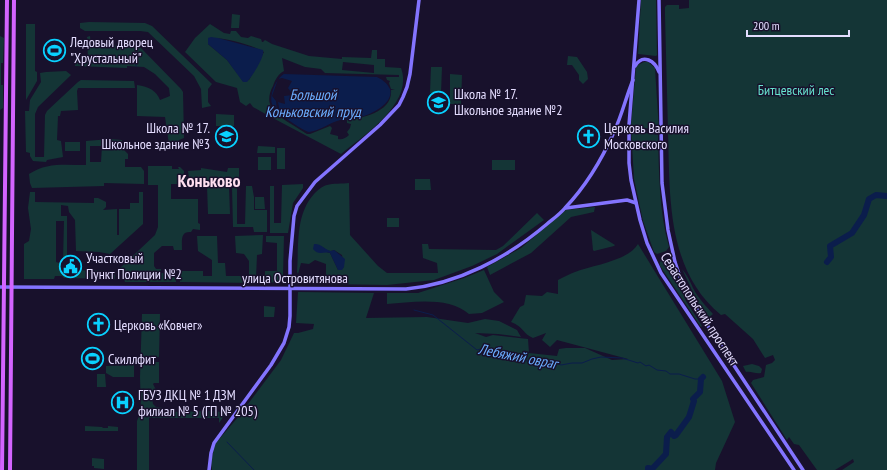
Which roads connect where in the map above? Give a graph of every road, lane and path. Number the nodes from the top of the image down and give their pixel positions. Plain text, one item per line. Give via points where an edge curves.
1 (7, 0) edge
2 (14, 0) edge
3 (419, 0) edge
4 (639, 0) edge
5 (659, 0) edge
6 (633, 69) junction
7 (660, 76) junction
8 (633, 80) junction
9 (636, 203) junction
10 (566, 208) junction
11 (2, 287) edge
12 (11, 287) junction
13 (289, 289) junction
14 (2, 470) edge
15 (10, 470) edge
16 (209, 470) edge
17 (794, 470) edge
18 (803, 470) edge

1 - 11 main road
2 - 12 main road
3 - 13 main road via 410,74 399,105 380,125 314,182 297,206 294,216
4 - 6 main road, Севастопольский проспект
5 - 7 main road, Севастопольский проспект
6 - 7 main road via 638,62 649,60 656,66
6 - 8 main road, Севастопольский проспект
7 - 18 main road, Севастопольский проспект via 662,183 668,230 680,277 707,325
8 - 9 main road, Севастопольский проспект via 628,146
8 - 10 main road, улица Островитянова via 615,131 589,178
9 - 10 main road via 627,200
9 - 17 main road, Севастопольский проспект via 645,236 661,273
10 - 13 main road, улица Островитянова via 522,244 494,261 425,288
11 - 12 main road, улица Островитянова
11 - 14 main road
12 - 13 main road, улица Островитянова
12 - 15 main road
13 - 16 main road via 289,327 283,345 214,443

